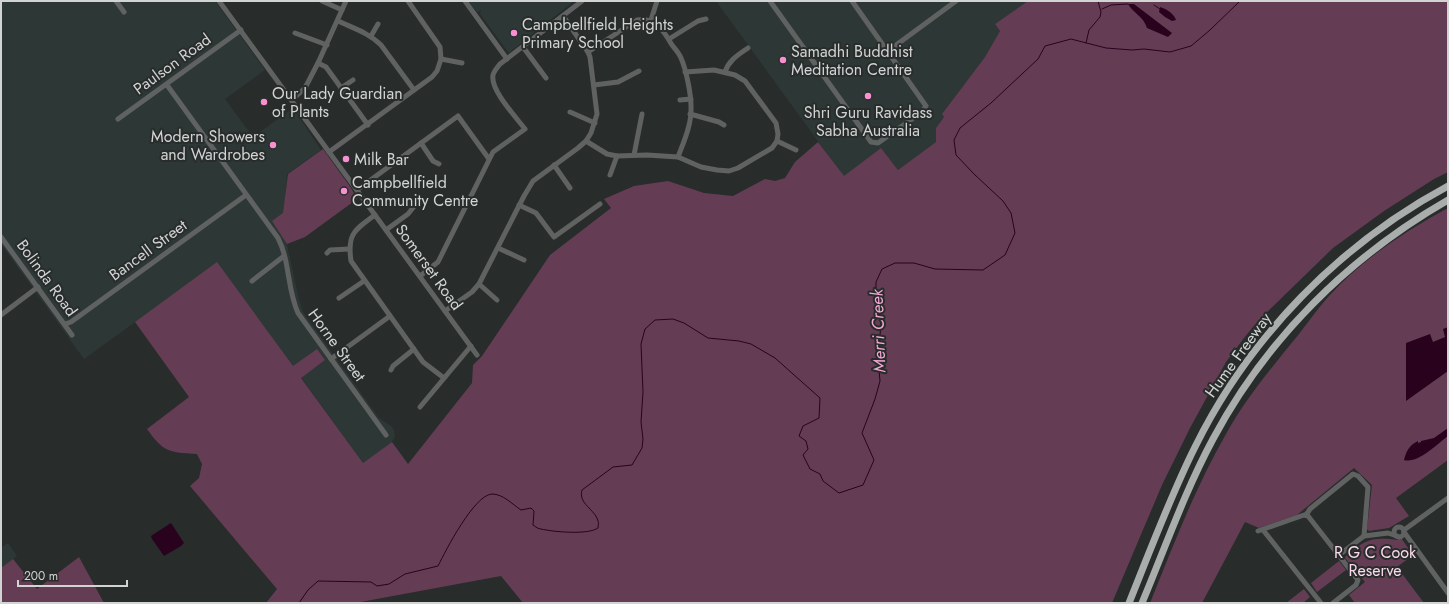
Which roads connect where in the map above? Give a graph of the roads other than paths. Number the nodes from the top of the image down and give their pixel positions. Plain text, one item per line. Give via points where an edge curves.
1 (116, 1) edge
2 (219, 1) edge
3 (322, 1) edge
4 (346, 1) edge
5 (408, 1) edge
6 (465, 1) edge
7 (582, 1) edge
8 (658, 1) edge
9 (770, 1) edge
10 (852, 1) edge
11 (956, 1) edge
12 (342, 10) junction
13 (124, 12) dead end
14 (563, 16) junction
15 (706, 19) dead end
16 (651, 20) junction
17 (338, 21) junction
18 (378, 24) dead end
19 (240, 30) junction
20 (295, 34) dead end
21 (371, 36) junction
22 (669, 39) junction
23 (327, 44) junction
24 (523, 47) junction
25 (748, 48) dead end
26 (888, 51) junction
27 (588, 52) junction
28 (441, 59) junction
29 (507, 59) junction
30 (318, 63) junction
31 (462, 63) dead end
32 (639, 70) dead end
33 (685, 72) junction
34 (725, 72) junction
35 (546, 78) dead end
36 (353, 80) dead end
37 (167, 85) junction
38 (594, 85) junction
39 (341, 88) junction
40 (414, 90) junction
41 (691, 99) junction
42 (292, 100) junction
43 (680, 100) dead end
44 (570, 112) dead end
45 (642, 114) dead end
46 (690, 114) junction
47 (118, 119) dead end
48 (595, 123) junction
49 (368, 125) junction
50 (724, 125) dead end
51 (586, 141) junction
52 (777, 141) junction
53 (421, 144) junction
54 (796, 150) dead end
55 (329, 152) junction
56 (634, 155) junction
57 (617, 156) junction
58 (678, 157) junction
59 (490, 159) junction
60 (439, 164) dead end
61 (554, 165) junction
62 (610, 175) dead end
63 (1448, 186) edge
64 (570, 188) dead end
65 (357, 190) junction
66 (246, 195) junction
67 (420, 199) dead end
68 (1448, 200) edge
69 (600, 204) dead end
70 (519, 205) junction
71 (376, 215) junction
72 (386, 230) junction
73 (1, 237) edge
74 (498, 248) junction
75 (349, 249) junction
76 (327, 253) dead end
77 (284, 256) junction
78 (524, 260) dead end
79 (420, 276) junction
80 (252, 281) dead end
81 (364, 281) junction
82 (479, 284) junction
83 (38, 287) junction
84 (339, 298) dead end
85 (497, 300) dead end
86 (445, 311) junction
87 (1, 315) edge
88 (390, 316) junction
89 (65, 324) junction
90 (72, 335) dead end
91 (471, 346) junction
92 (414, 349) junction
93 (477, 355) dead end
94 (331, 359) junction
95 (391, 370) dead end
96 (444, 378) junction
97 (420, 407) dead end
98 (386, 435) dead end
99 (1448, 498) edge
100 (1306, 515) junction
101 (1395, 529) junction
102 (1388, 533) junction
103 (1402, 534) junction
104 (1364, 536) junction
105 (1339, 556) junction
106 (1448, 593) edge
107 (1129, 603) edge
108 (1142, 603) edge
109 (1321, 603) edge
110 (1333, 603) edge

1 - 13 street
2 - 19 street, Somerset Road
3 - 12 street
4 - 12 street
5 - 28 street via 440,47
6 - 29 street
7 - 14 street
8 - 16 street
9 - 26 street via 871,142 878,143 925,108 925,103
10 - 26 street
11 - 26 street
12 - 17 street
14 - 24 street
14 - 27 street
15 - 22 street via 698,21
16 - 22 street
16 - 27 street via 637,20
17 - 21 street
17 - 23 street
18 - 21 street
19 - 37 street, Paulson Road
19 - 42 street, Somerset Road
20 - 23 street
21 - 40 street via 381,45
22 - 33 street via 681,57
23 - 30 street
24 - 29 street
24 - 35 street
25 - 34 street via 733,58
27 - 38 street
28 - 31 street
28 - 40 street via 432,77
29 - 59 street via 494,71 493,82 497,92 525,129 493,152
30 - 39 street via 326,67
30 - 42 street via 305,88
32 - 38 street via 618,82
33 - 34 street
33 - 41 street
34 - 52 street via 735,75 748,85 776,123
36 - 39 street
37 - 47 street, Paulson Road
37 - 66 street, Horne Street
38 - 48 street via 597,114
39 - 49 street
40 - 49 street
41 - 43 street
41 - 46 street
42 - 55 street, Somerset Road
44 - 48 street
45 - 56 street
46 - 50 street
46 - 58 street
48 - 51 street
49 - 55 street
51 - 57 street via 607,154
51 - 61 street
52 - 54 street
52 - 58 street via 766,153 729,171 701,167
53 - 59 street via 458,116
53 - 60 street via 433,161
53 - 65 street
55 - 65 street, Somerset Road
56 - 57 street
56 - 58 street
57 - 62 street
59 - 79 street via 438,262
61 - 64 street
61 - 70 street via 534,181
63 - 107 highway, Hume Freeway via 1396,218 1338,262 1301,298 1255,352 1217,407 1195,446
65 - 71 street, Somerset Road
66 - 77 street, Horne Street via 278,238
66 - 89 street, Bancell Street
67 - 72 street via 408,214
68 - 108 highway, Hume Freeway via 1392,235 1347,271 1313,303 1267,355 1226,417 1202,462
69 - 70 street via 554,237 536,213
70 - 74 street
71 - 72 street, Somerset Road
71 - 75 street via 355,232 350,239
72 - 79 street, Somerset Road
73 - 83 street, Bolinda Road
74 - 78 street
74 - 82 street
75 - 76 street via 330,250
75 - 81 street via 351,261
77 - 80 street
77 - 94 street, Horne Street via 298,313
79 - 86 street, Somerset Road
81 - 84 street
81 - 88 street
82 - 85 street
82 - 86 street
83 - 87 street
83 - 89 street, Bolinda Road
86 - 91 street, Somerset Road
88 - 92 street
88 - 94 street
89 - 90 street, Bolinda Road
91 - 93 street, Somerset Road
91 - 96 street
92 - 95 street
92 - 96 street via 426,365
94 - 98 street, Horne Street
96 - 97 street
99 - 103 street
100 - 104 street via 1352,474 1358,476 1368,487
100 - 105 street
100 - 109 street via 1260,530
101 - 102 street
101 - 103 street via 1394,533
101 - 103 street via 1400,527
102 - 103 street
102 - 104 street
103 - 106 street
104 - 105 street
105 - 110 street via 1358,580 1356,585

